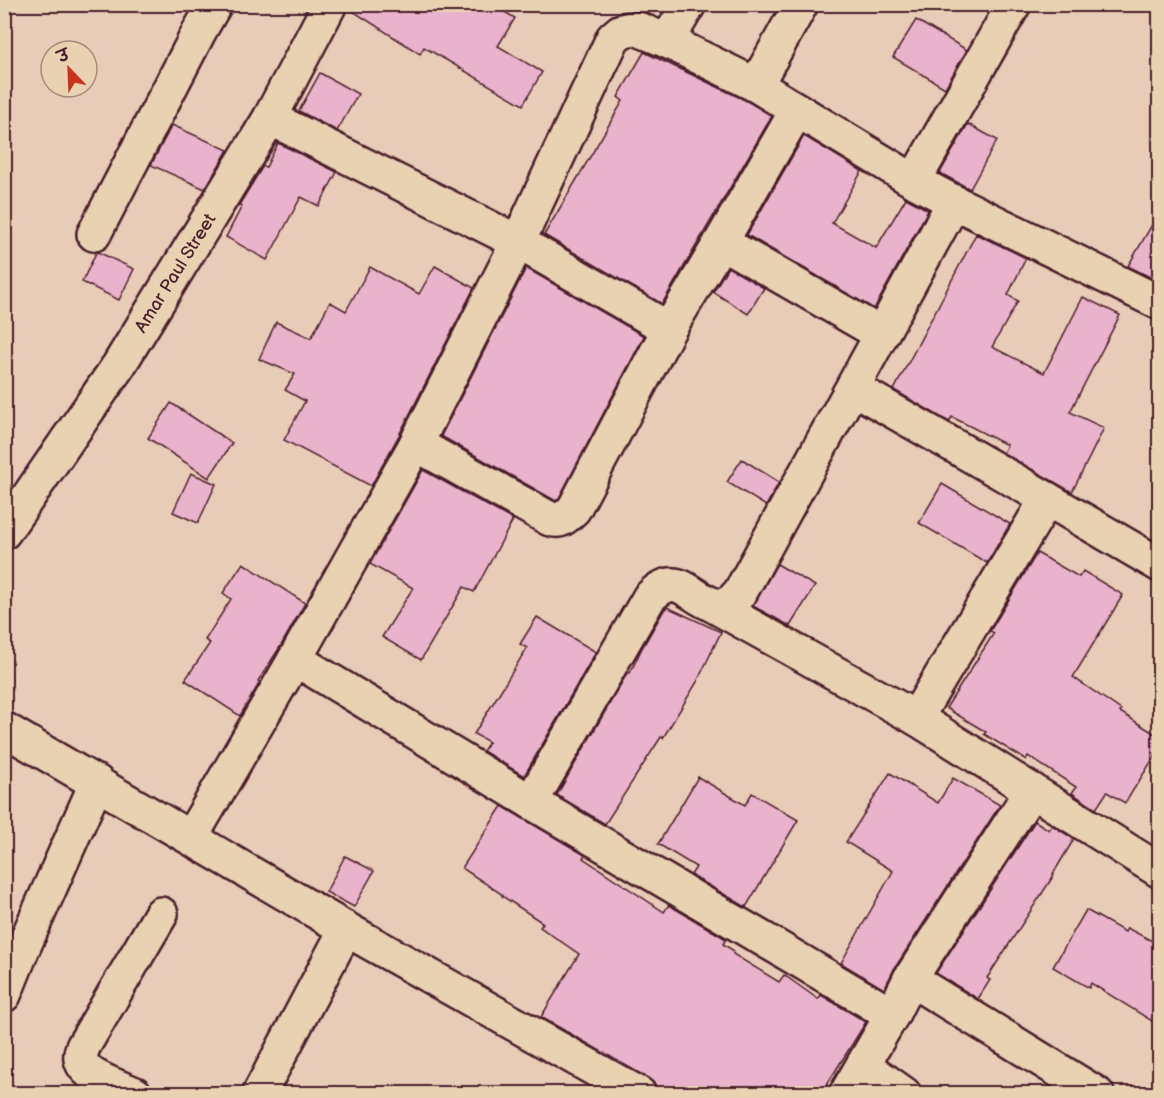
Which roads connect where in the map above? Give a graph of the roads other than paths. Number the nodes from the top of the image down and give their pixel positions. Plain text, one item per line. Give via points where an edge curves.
1 (215, 4) edge
2 (330, 4) edge
3 (689, 4) edge
4 (801, 4) edge
5 (1014, 4) edge
6 (667, 41) junction
7 (756, 85) junction
8 (796, 110) junction
9 (270, 118) junction
10 (914, 181) junction
11 (954, 202) junction
12 (94, 234) dead end
13 (518, 242) junction
14 (721, 242) junction
15 (1160, 303) edge
16 (669, 329) junction
17 (881, 334) junction
18 (853, 388) junction
19 (416, 444) junction
20 (1047, 499) junction
21 (4, 532) edge
22 (1160, 565) edge
23 (713, 605) junction
24 (295, 659) junction
25 (916, 718) junction
26 (4, 729) edge
27 (97, 782) junction
28 (1032, 790) junction
29 (531, 802) junction
30 (191, 837) junction
31 (1160, 871) edge
32 (161, 914) dead end
33 (346, 929) junction
34 (910, 980) junction
35 (4, 995) edge
36 (892, 1016) junction
37 (863, 1065) junction
38 (135, 1094) edge
39 (259, 1094) edge
40 (639, 1094) edge
41 (846, 1094) edge
42 (904, 1094) edge
43 (1097, 1094) edge

1 - 12 street
2 - 9 street, Amar Paul Street
3 - 6 street
4 - 7 street
5 - 10 street
6 - 7 street
6 - 13 street via 638,29 621,31 613,38
7 - 8 street
8 - 10 street
8 - 14 street
9 - 13 street
9 - 21 street, Amar Paul Street via 119,365
10 - 11 street
11 - 15 street
11 - 17 street
13 - 16 street
13 - 19 street
14 - 16 street
14 - 17 street
16 - 19 street via 574,509 563,519 550,519
17 - 18 street
18 - 20 street
18 - 23 street via 741,591 731,602
19 - 24 street
20 - 22 street
20 - 25 street
23 - 25 street
23 - 29 street via 676,585 657,589
24 - 29 street
24 - 30 street
25 - 28 street
26 - 27 street
27 - 30 street
27 - 35 street
28 - 31 street
28 - 34 street
29 - 36 street
30 - 33 street
32 - 38 street via 81,1053 85,1068 93,1075
33 - 39 street
33 - 40 street
34 - 36 street
34 - 43 street
36 - 37 street
37 - 41 street
37 - 42 street

